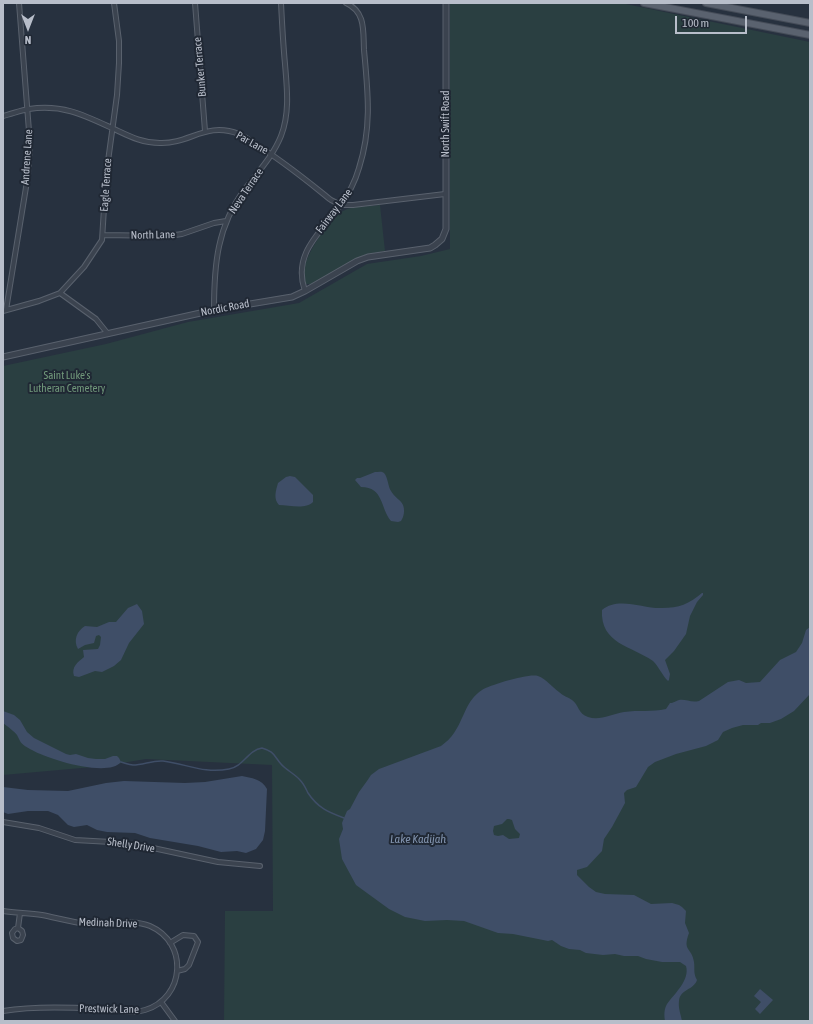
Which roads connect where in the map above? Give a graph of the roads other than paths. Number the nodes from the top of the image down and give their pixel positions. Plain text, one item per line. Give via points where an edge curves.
1 (19, 3) edge
2 (114, 3) edge
3 (195, 3) edge
4 (280, 3) edge
5 (346, 3) edge
6 (446, 3) edge
7 (644, 3) edge
8 (706, 3) edge
9 (810, 23) edge
10 (810, 35) edge
11 (28, 109) junction
12 (3, 116) edge
13 (112, 128) junction
14 (205, 131) junction
15 (272, 154) junction
16 (445, 194) junction
17 (341, 205) junction
18 (226, 221) junction
19 (103, 235) junction
20 (439, 242) joint
21 (305, 291) junction
22 (60, 293) junction
23 (5, 310) edge
24 (214, 310) junction
25 (108, 334) junction
26 (3, 357) edge
27 (3, 822) edge
28 (260, 866) dead end
29 (3, 911) edge
30 (20, 913) junction
31 (18, 928) dead end
32 (163, 934) joint
33 (170, 943) junction
34 (177, 971) junction
35 (161, 1002) junction
36 (3, 1011) edge
37 (175, 1021) edge

1 - 11 street, Andrene Lane
2 - 13 street, Eagle Terrace via 119,63
3 - 14 street, Bunker Terrace
4 - 15 street, Neva Terrace via 287,102 281,136
5 - 17 street, Fairway Lane via 357,10 362,24 369,103 364,152 352,186
6 - 16 street, North Swift Road
7 - 10 main road
8 - 9 main road
11 - 12 street, Par Lane
11 - 13 street, Par Lane via 64,109
11 - 23 street, Andrene Lane via 28,175
13 - 14 street, Par Lane via 140,141 160,143 181,140
13 - 19 street, Eagle Terrace
14 - 15 street, Par Lane via 234,132
15 - 17 street, Par Lane
15 - 18 street, Neva Terrace via 245,189
16 - 17 street via 353,206
16 - 20 street, North Swift Road via 446,228
17 - 21 street, Fairway Lane via 313,238 305,254 301,271
18 - 19 street, North Lane via 168,236
18 - 24 street, Neva Terrace via 215,266
19 - 22 street, Eagle Terrace via 92,257
20 - 21 street, Nordic Road via 430,248 368,257 357,261
21 - 24 street, Nordic Road via 292,297
22 - 23 street, Eagle Terrace
22 - 25 street via 96,319
24 - 25 street, Nordic Road
25 - 26 street, Nordic Road
27 - 28 street, Shelly Drive via 38,828 75,840 111,842 218,862
29 - 30 street, Medinah Drive
30 - 31 street
30 - 32 street, Medinah Drive via 87,924 140,923 153,927
32 - 33 street, Prestwick Lane
33 - 34 street, Prestwick Lane via 176,955
33 - 34 street via 183,935 194,936 198,942 189,965
34 - 35 street, Prestwick Lane via 176,981
35 - 36 street, Prestwick Lane via 148,1009 133,1012 98,1008 24,1008
35 - 37 street

